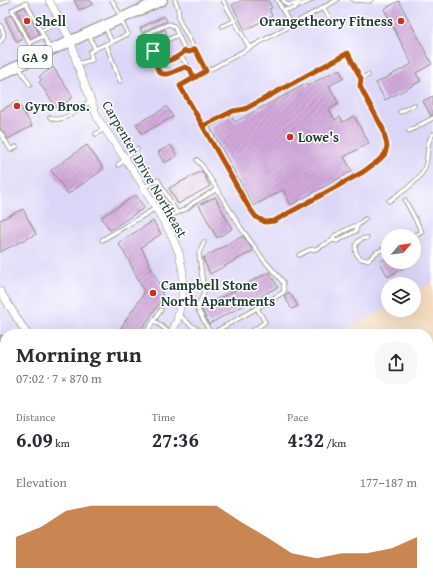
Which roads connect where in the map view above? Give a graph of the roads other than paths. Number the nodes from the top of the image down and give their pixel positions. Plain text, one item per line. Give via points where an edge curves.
1 (8, 0) edge
2 (49, 0) edge
3 (112, 0) edge
4 (160, 0) edge
5 (174, 0) edge
6 (223, 0) edge
7 (277, 0) edge
8 (283, 0) edge
9 (302, 0) edge
10 (312, 0) edge
11 (337, 0) edge
12 (353, 0) edge
13 (370, 0) edge
14 (0, 4) edge
15 (324, 7) junction
16 (283, 10) junction
17 (329, 17) dead end
18 (121, 18) junction
19 (60, 20) junction
20 (234, 21) junction
21 (0, 25) edge
22 (291, 25) junction
23 (104, 26) junction
24 (222, 26) dead end
25 (41, 31) junction
26 (88, 33) junction
27 (178, 35) junction
28 (43, 36) junction
29 (71, 41) junction
30 (0, 42) edge
31 (112, 42) junction
32 (30, 43) junction
33 (106, 44) junction
34 (249, 47) junction
35 (95, 49) junction
36 (195, 49) junction
37 (50, 50) junction
38 (185, 51) junction
39 (151, 52) junction
40 (180, 56) junction
41 (36, 57) junction
42 (77, 64) junction
43 (18, 66) junction
44 (190, 69) junction
45 (206, 71) junction
46 (0, 75) edge
47 (368, 75) dead end
48 (194, 78) junction
49 (361, 79) junction
50 (120, 82) dead end
51 (30, 86) dead end
52 (90, 101) junction
53 (414, 105) dead end
54 (400, 112) dead end
55 (50, 117) dead end
56 (433, 118) edge
57 (203, 126) junction
58 (105, 128) junction
59 (409, 131) dead end
60 (0, 132) edge
61 (96, 134) dead end
62 (433, 134) edge
63 (16, 147) dead end
64 (137, 149) dead end
65 (125, 158) junction
66 (197, 160) dead end
67 (118, 165) dead end
68 (144, 187) junction
69 (217, 189) junction
70 (405, 200) dead end
71 (389, 201) dead end
72 (156, 208) junction
73 (177, 213) junction
74 (163, 219) junction
75 (365, 219) dead end
76 (420, 229) edge
77 (367, 238) dead end
78 (102, 240) dead end
79 (204, 242) dead end
80 (381, 250) edge
81 (299, 255) dead end
82 (0, 292) edge
83 (258, 308) junction
84 (161, 310) dead end
85 (179, 314) junction
86 (155, 321) junction
87 (24, 329) edge
88 (149, 329) edge
89 (165, 329) edge
90 (173, 329) edge
91 (196, 329) edge
92 (208, 329) edge
93 (220, 329) edge
94 (255, 329) edge

1 - 14 lane
2 - 19 street, Carpenter Drive Northeast
3 - 18 lane
4 - 18 main road, GA 9
5 - 36 lane via 179,20
6 - 20 lane
7 - 16 lane
8 - 9 lane via 287,5
10 - 16 lane
11 - 15 lane
12 - 13 lane
15 - 17 lane
15 - 22 lane
16 - 22 lane
18 - 23 main road, GA 9
18 - 31 lane via 128,34
19 - 25 lane
19 - 29 street, Carpenter Drive Northeast
20 - 24 lane
20 - 34 lane
21 - 30 lane via 4,33
22 - 34 lane
23 - 26 main road, GA 9
23 - 31 lane
25 - 28 lane
25 - 32 lane via 26,3 12,10
26 - 29 main road, GA 9
26 - 35 lane
27 - 38 lane
27 - 39 lane via 154,46
27 - 39 lane via 174,26 169,24 144,36 144,41
28 - 32 lane
28 - 37 lane
29 - 37 main road, GA 9
29 - 42 street, Carpenter Drive Northeast
31 - 33 lane
32 - 41 lane
33 - 35 lane
33 - 50 lane
34 - 45 lane
35 - 42 lane via 90,52 92,60
36 - 38 lane
36 - 45 lane
37 - 41 main road, GA 9
38 - 40 lane
39 - 40 lane via 161,62
39 - 44 lane via 156,66 172,72 185,67
40 - 44 lane
41 - 43 main road, GA 9
42 - 52 street, Carpenter Drive Northeast
43 - 46 main road, GA 9
43 - 51 lane
44 - 48 lane
45 - 48 lane
47 - 49 lane
48 - 57 lane via 180,86
49 - 57 lane via 348,53 245,109 233,111
49 - 57 lane via 360,86 386,137 385,154 363,172 274,221 265,222 256,217
52 - 55 lane via 65,118 59,120
52 - 58 street, Carpenter Drive Northeast
53 - 54 lane
56 - 59 lane
58 - 61 lane
58 - 65 street, Carpenter Drive Northeast
60 - 63 lane via 11,150
62 - 71 lane via 422,173
64 - 65 lane
65 - 67 lane
65 - 68 street, Carpenter Drive Northeast
66 - 69 lane
68 - 72 street, Carpenter Drive Northeast
68 - 73 lane via 158,180
69 - 73 lane
69 - 83 lane via 241,228 283,282 284,292
70 - 76 lane
72 - 74 street, Carpenter Drive Northeast
72 - 78 lane
73 - 74 lane
74 - 85 street, Carpenter Drive Northeast via 179,253 183,273
75 - 81 lane via 356,230 337,241 333,240
77 - 80 lane via 360,240 356,245 357,255 363,259 370,258
79 - 92 lane via 198,253 204,293 197,308
82 - 87 street
83 - 93 lane
83 - 94 lane via 265,322
84 - 86 lane
85 - 90 street, Carpenter Drive Northeast
85 - 91 lane
86 - 88 lane
86 - 89 lane

